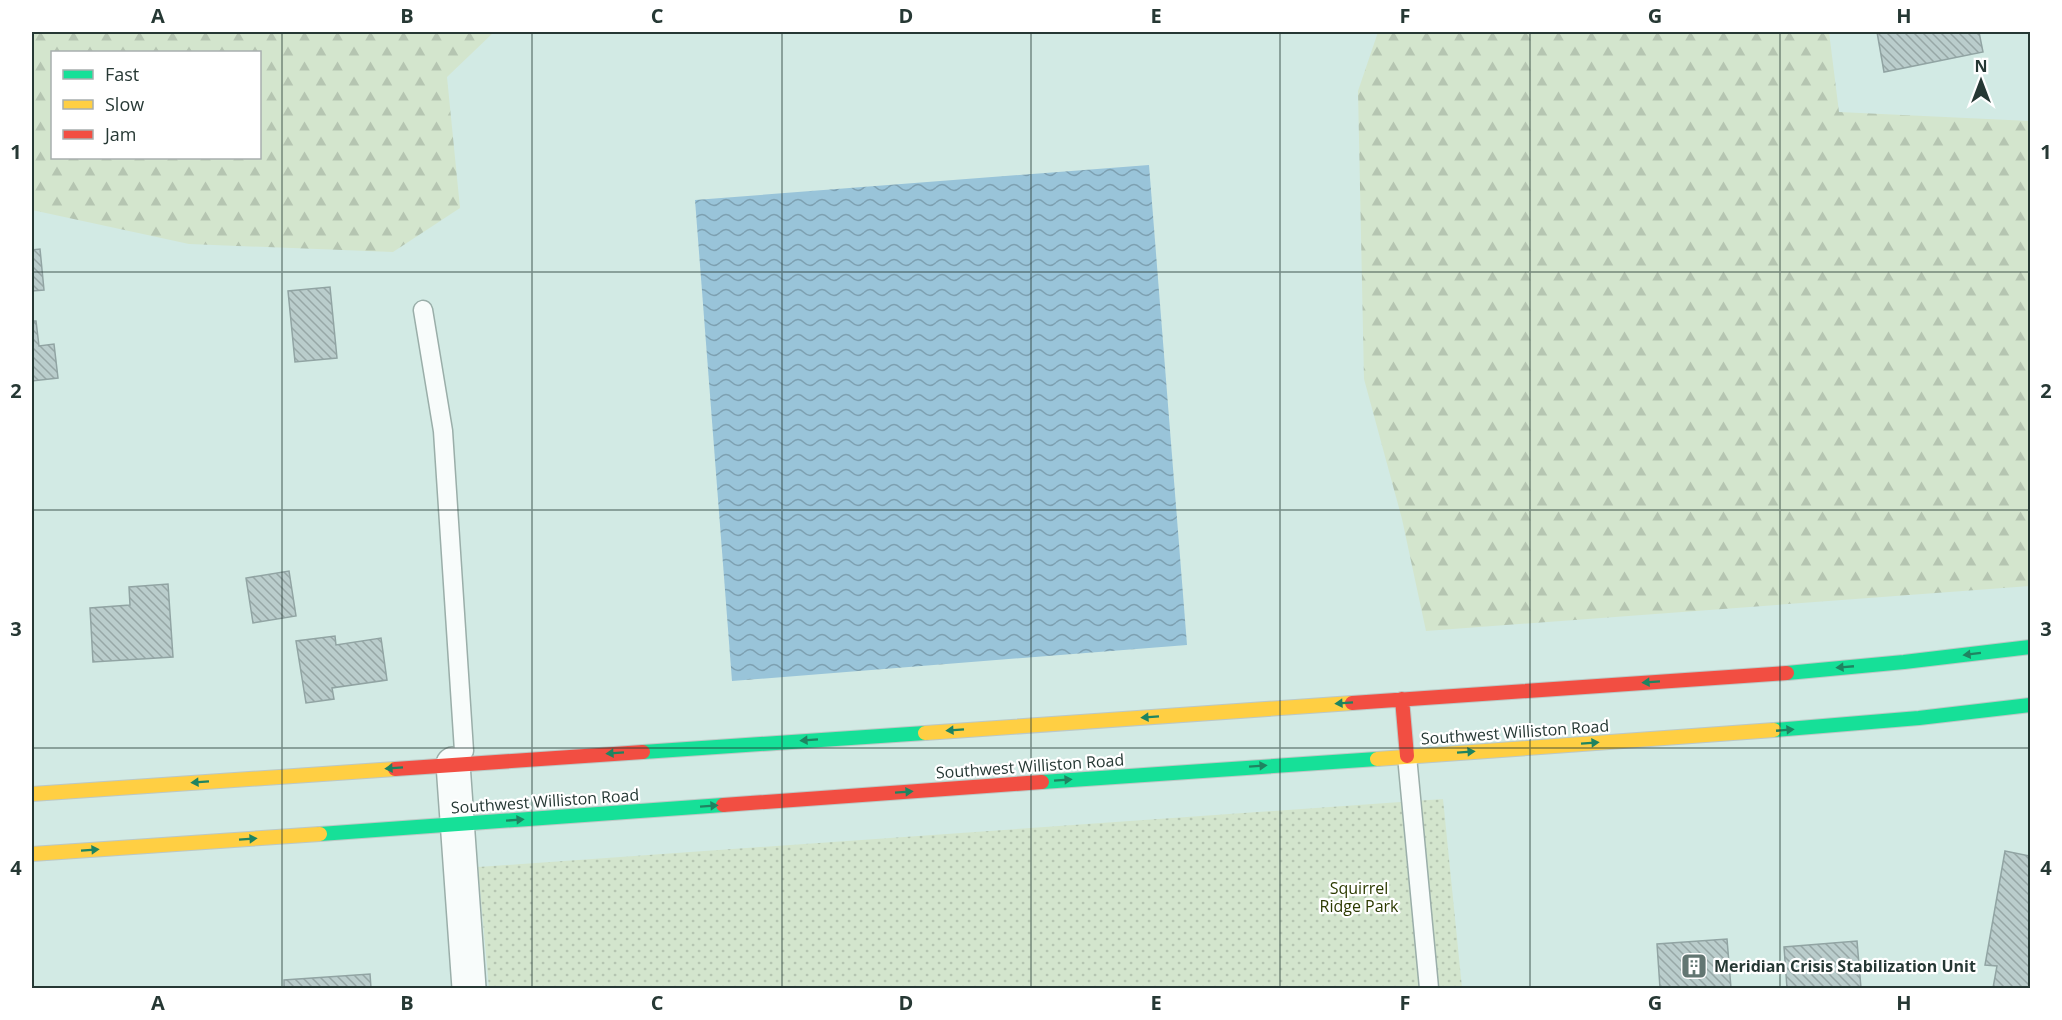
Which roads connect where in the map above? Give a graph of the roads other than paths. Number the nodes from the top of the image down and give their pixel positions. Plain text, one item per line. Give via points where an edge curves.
1 (423, 310) dead end
2 (2031, 647) edge
3 (1402, 699) junction
4 (2031, 705) edge
5 (1407, 756) junction
6 (453, 764) junction
7 (32, 794) edge
8 (456, 824) junction
9 (32, 854) edge
10 (469, 988) edge
11 (1430, 988) edge

1 - 6 lane via 444,431 464,751
2 -> 3 highway via 1761,675
3 - 5 highway
3 -> 6 highway
5 -> 4 highway, Southwest Williston Road via 1778,730
8 -> 5 highway, Southwest Williston Road
5 - 11 lane
6 -> 7 highway
6 - 8 street
9 -> 8 highway, Southwest Williston Road
8 - 10 street

